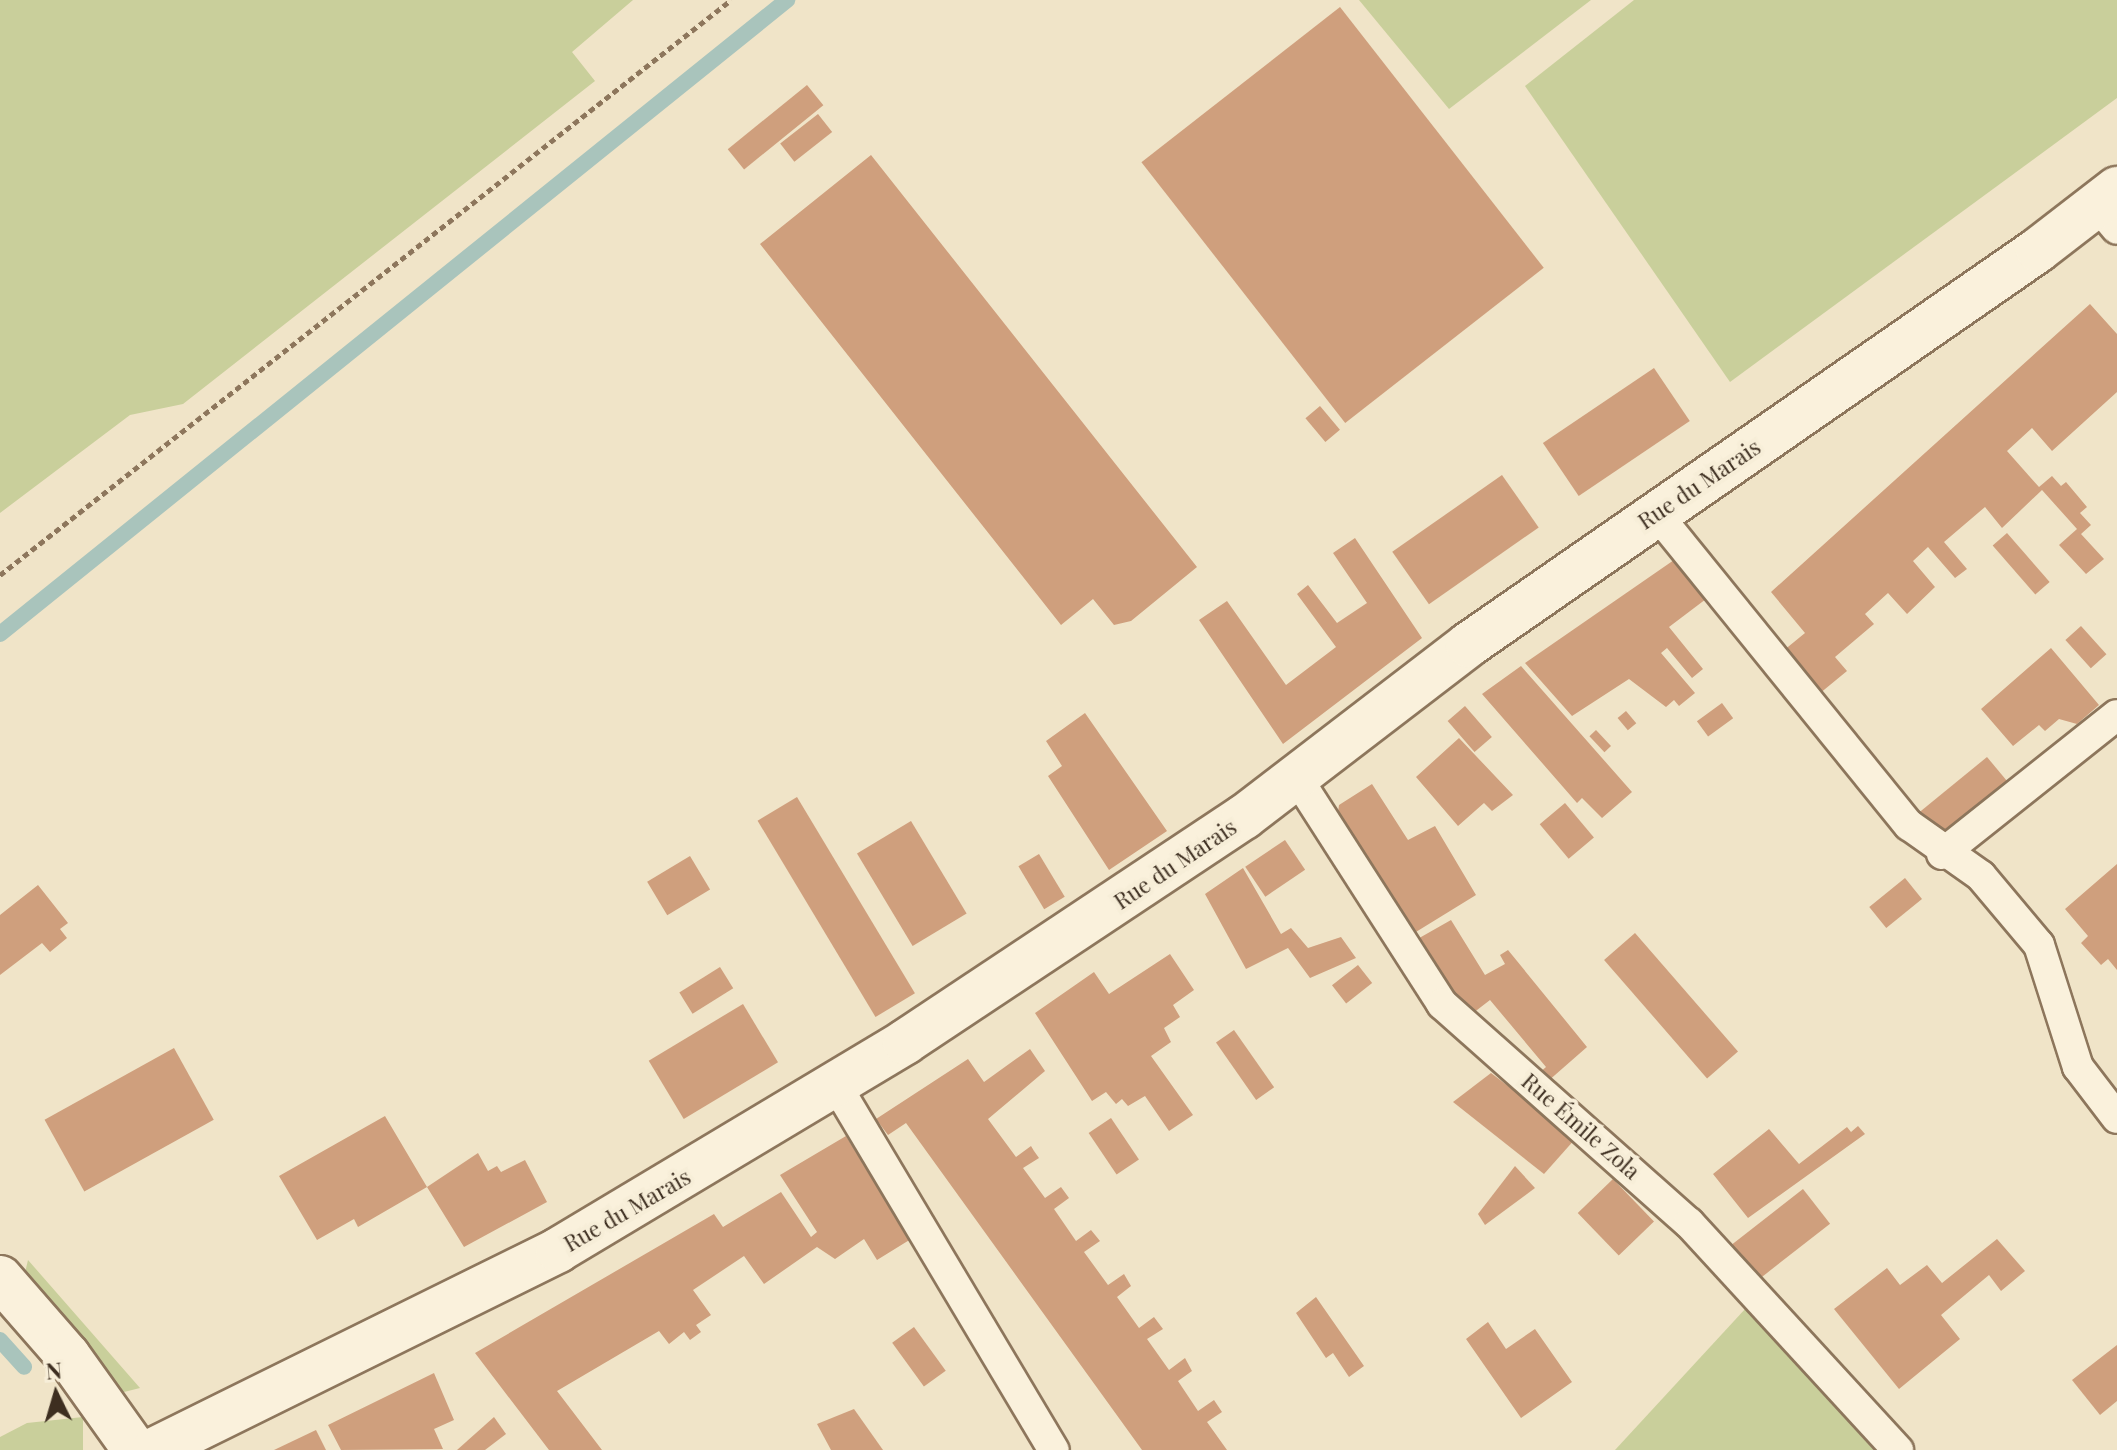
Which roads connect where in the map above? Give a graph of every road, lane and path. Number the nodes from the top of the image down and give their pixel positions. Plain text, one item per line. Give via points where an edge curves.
1 (731, 0) edge
2 (2110, 207) edge
3 (1656, 513) junction
4 (0, 575) edge
5 (2117, 715) edge
6 (1297, 778) junction
7 (1942, 854) junction
8 (836, 1085) junction
9 (2117, 1118) edge
10 (0, 1278) edge
11 (153, 1447) edge
12 (1054, 1450) edge
13 (1898, 1450) edge

1 - 4 path
2 - 3 street, Rue du Marais
3 - 6 street, Rue du Marais via 1468,645
3 - 7 lane via 1909,825
5 - 7 lane
6 - 8 street, Rue du Marais
6 - 13 lane, Rue Émile Zola via 1442,1004 1689,1223
7 - 9 lane via 1995,889 2039,945 2078,1067
8 - 11 street, Rue du Marais via 521,1270
8 - 12 lane
10 - 11 street

